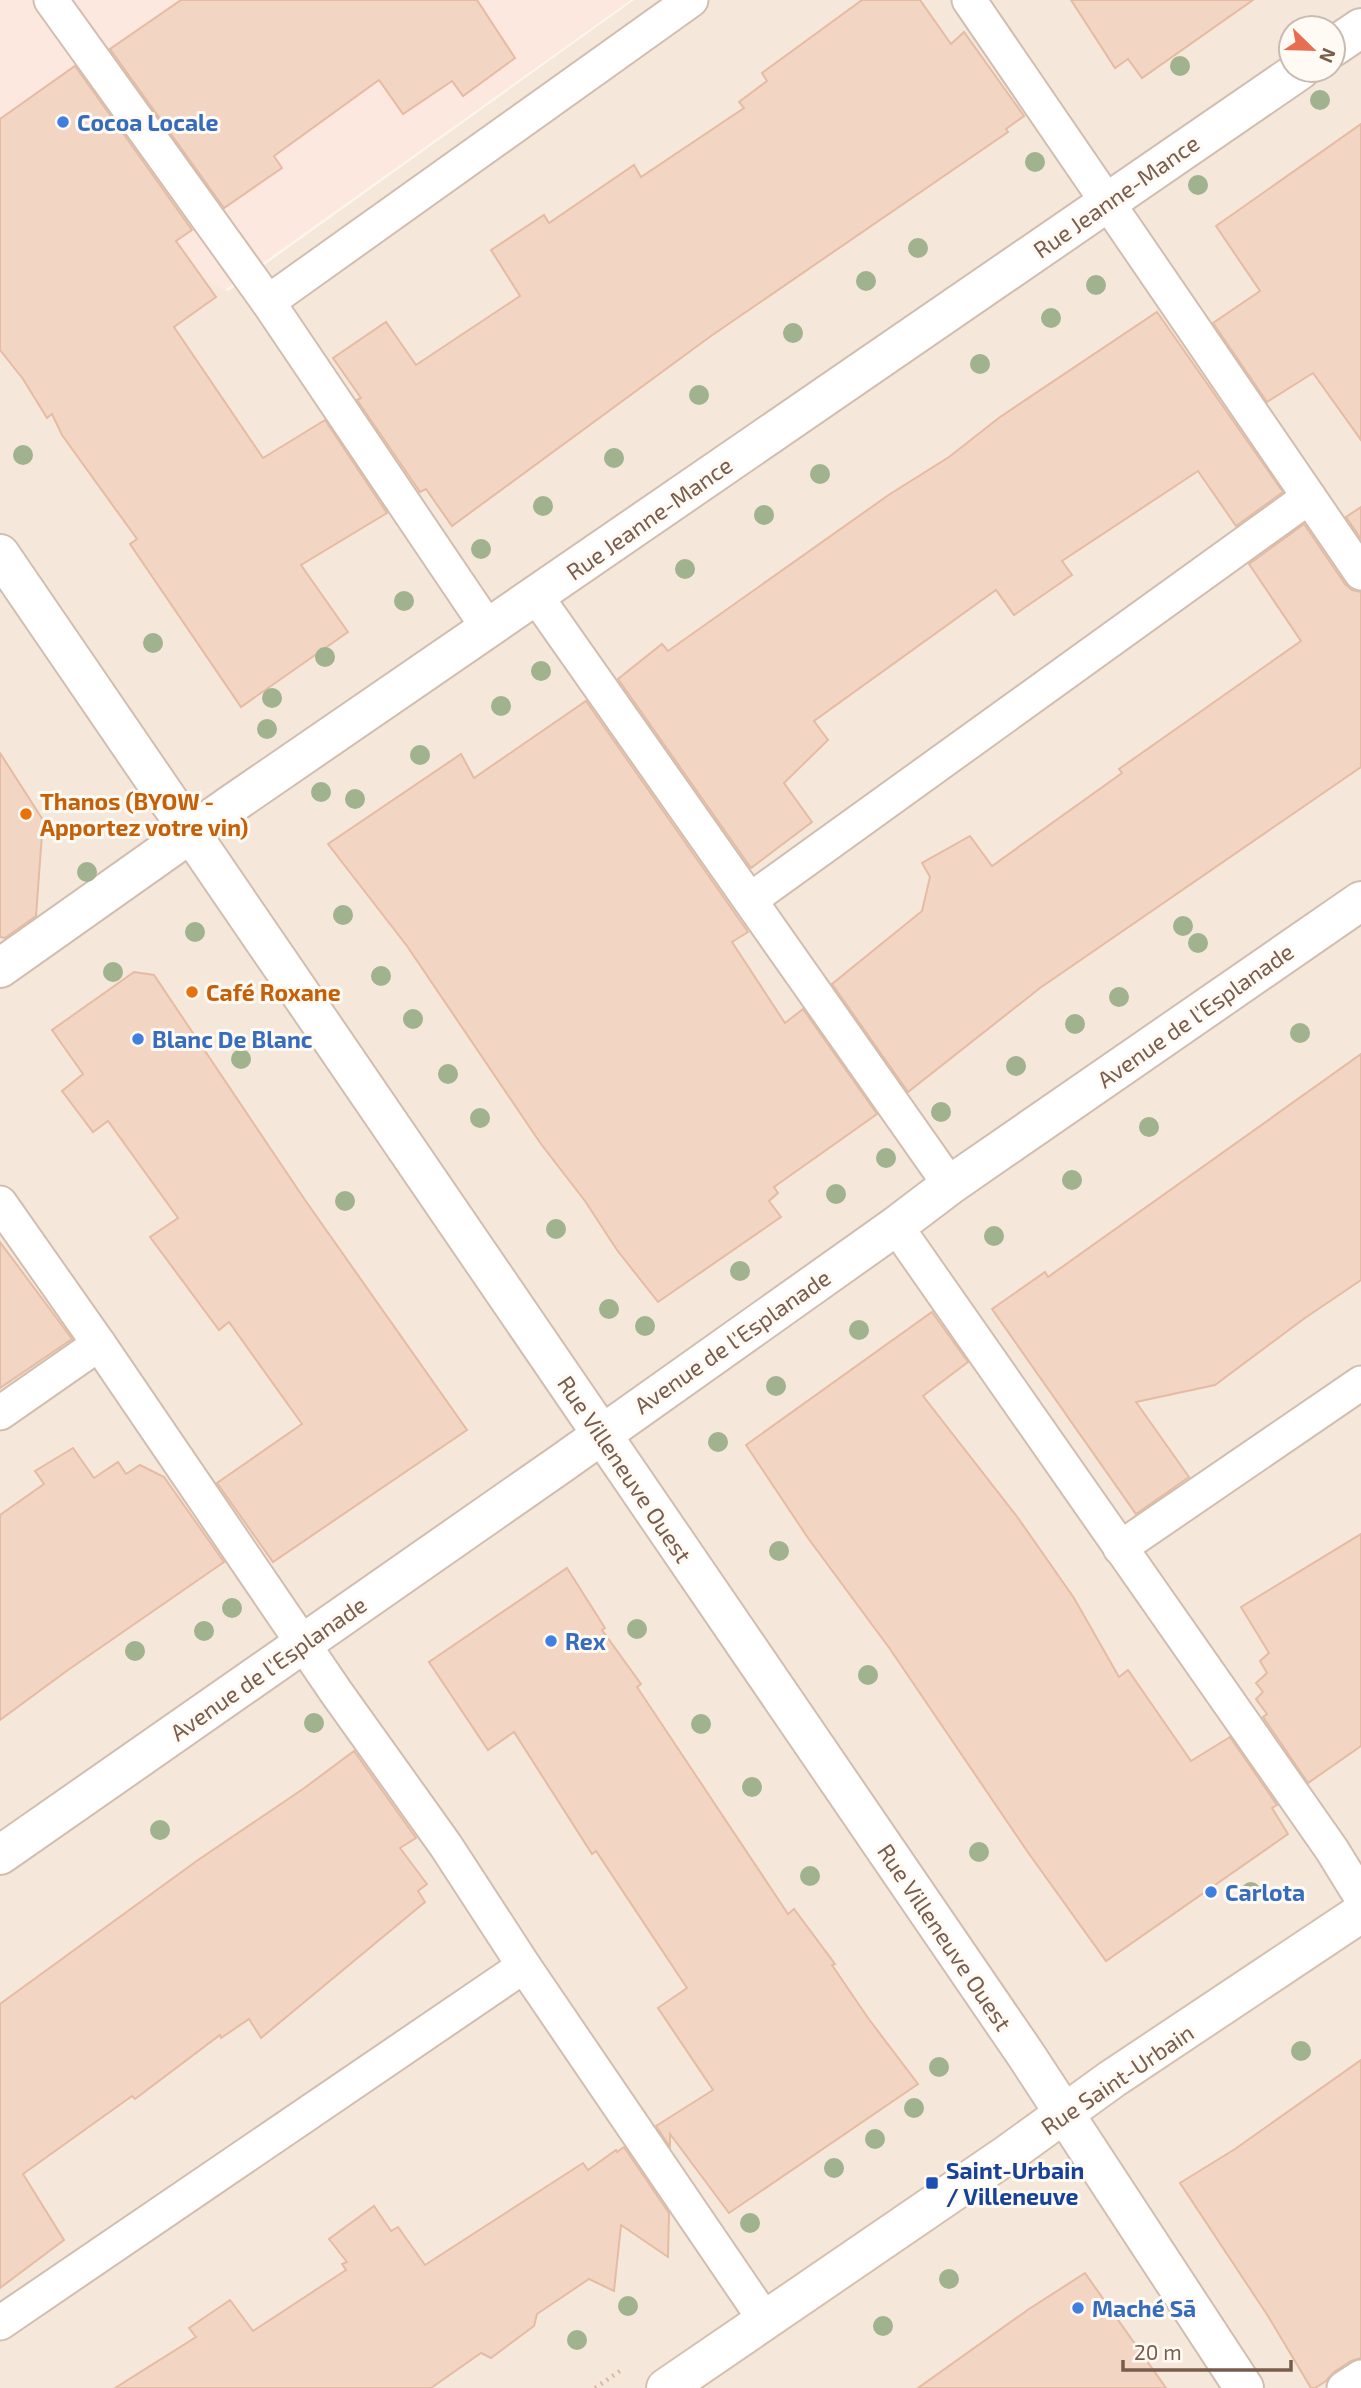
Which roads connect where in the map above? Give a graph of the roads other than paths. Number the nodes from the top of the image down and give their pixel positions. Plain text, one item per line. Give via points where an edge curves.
1 (51, 0) edge
2 (691, 0) edge
3 (969, 0) edge
4 (1280, 84) edge
5 (1106, 203) junction
6 (268, 302) junction
7 (1308, 497) junction
8 (0, 554) edge
9 (1361, 572) edge
10 (536, 596) junction
11 (488, 628) junction
12 (192, 833) junction
13 (750, 900) junction
14 (1361, 901) edge
15 (0, 968) edge
16 (950, 1185) junction
17 (0, 1203) edge
18 (896, 1226) junction
19 (99, 1344) junction
20 (1361, 1383) edge
21 (0, 1413) edge
22 (601, 1435) junction
23 (1120, 1548) junction
24 (304, 1643) junction
25 (0, 1855) edge
26 (1361, 1897) edge
27 (1361, 1913) edge
28 (524, 1966) junction
29 (1063, 2114) junction
30 (765, 2320) junction
31 (0, 2323) edge
32 (1361, 2377) edge
33 (666, 2388) edge
34 (1244, 2388) edge
35 (1344, 2388) edge

1 - 6 lane
2 - 6 lane
3 - 5 lane
4 - 5 street, Rue Jeanne-Mance
5 - 7 lane
5 - 10 street, Rue Jeanne-Mance
6 - 11 lane
7 - 9 lane
7 - 13 lane
8 - 12 street, Rue Villeneuve Ouest
10 - 11 street, Rue Jeanne-Mance
10 - 13 lane
11 - 12 street, Rue Jeanne-Mance
12 - 15 street, Rue Jeanne-Mance
12 - 22 street, Rue Villeneuve Ouest
13 - 16 lane
14 - 16 street, Avenue de l'Esplanade
16 - 18 street, Avenue de l'Esplanade
17 - 19 lane
18 - 22 street, Avenue de l'Esplanade
18 - 23 lane
19 - 21 lane
19 - 24 lane
20 - 23 lane
22 - 24 street, Avenue de l'Esplanade
22 - 29 street, Rue Villeneuve Ouest
23 - 26 lane
24 - 25 street, Avenue de l'Esplanade
24 - 28 lane
27 - 29 street, Rue Saint-Urbain
28 - 30 lane
28 - 31 lane
29 - 30 street, Rue Saint-Urbain
29 - 34 street, Rue Villeneuve Ouest
30 - 33 street, Rue Saint-Urbain
32 - 35 lane

